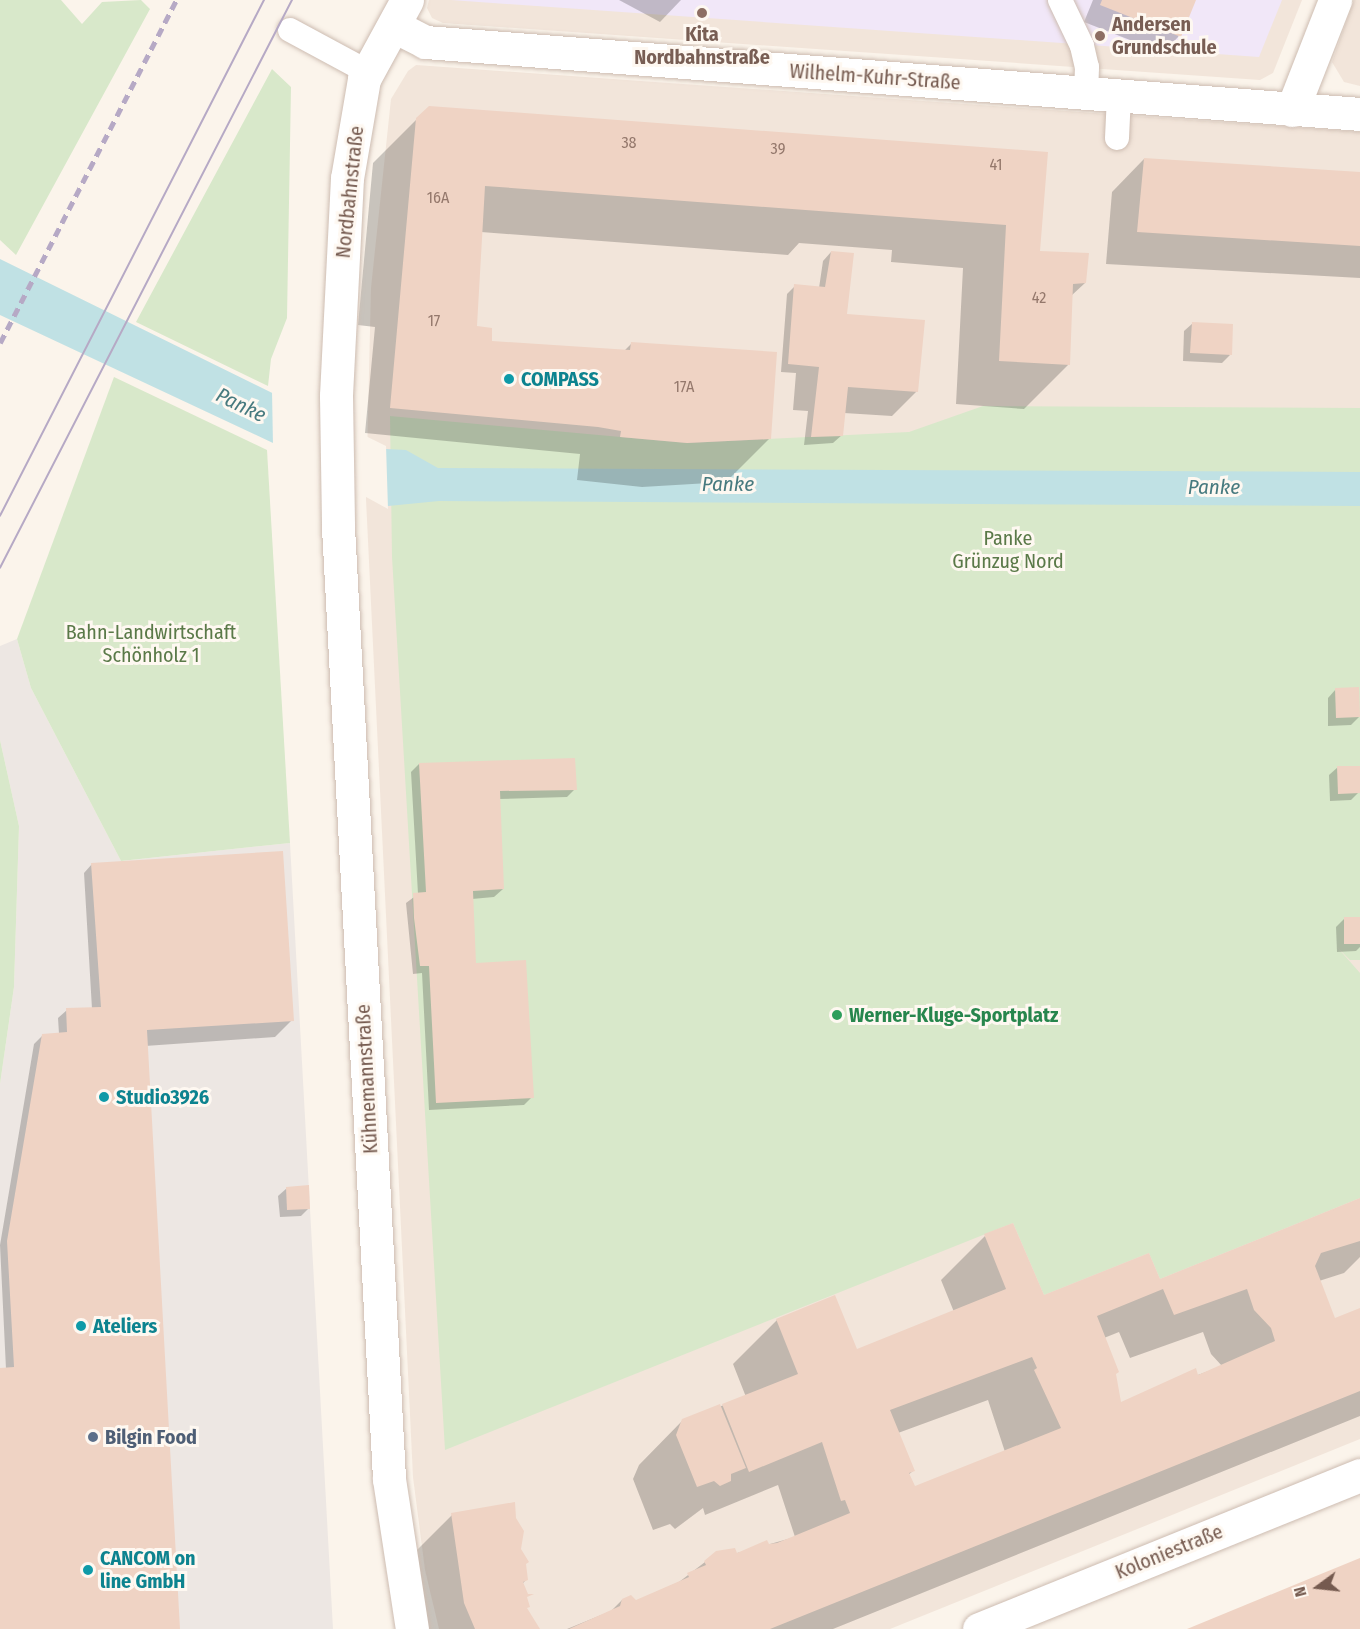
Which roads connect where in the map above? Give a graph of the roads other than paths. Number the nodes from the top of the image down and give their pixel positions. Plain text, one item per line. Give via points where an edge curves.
1 (1060, 0) edge
2 (1335, 0) edge
3 (400, 13) edge
4 (290, 30) dead end
5 (368, 72) junction
6 (1086, 94) junction
7 (1119, 96) junction
8 (1292, 110) junction
9 (1360, 114) edge
10 (1118, 138) dead end
11 (338, 527) joint
12 (1360, 1475) edge
13 (412, 1629) edge
14 (979, 1629) edge

1 - 6 lane via 1083,52
2 - 8 street
3 - 5 street, Nordbahnstraße
3 - 6 street, Wilhelm-Kuhr-Straße via 425,42
4 - 5 lane
5 - 11 street, Nordbahnstraße via 347,178 336,396
6 - 7 street, Wilhelm-Kuhr-Straße
7 - 8 street, Wilhelm-Kuhr-Straße
7 - 10 lane
8 - 9 street, Wilhelm-Kuhr-Straße
11 - 13 street, Kühnemannstraße via 389,1479
12 - 14 street, Koloniestraße

